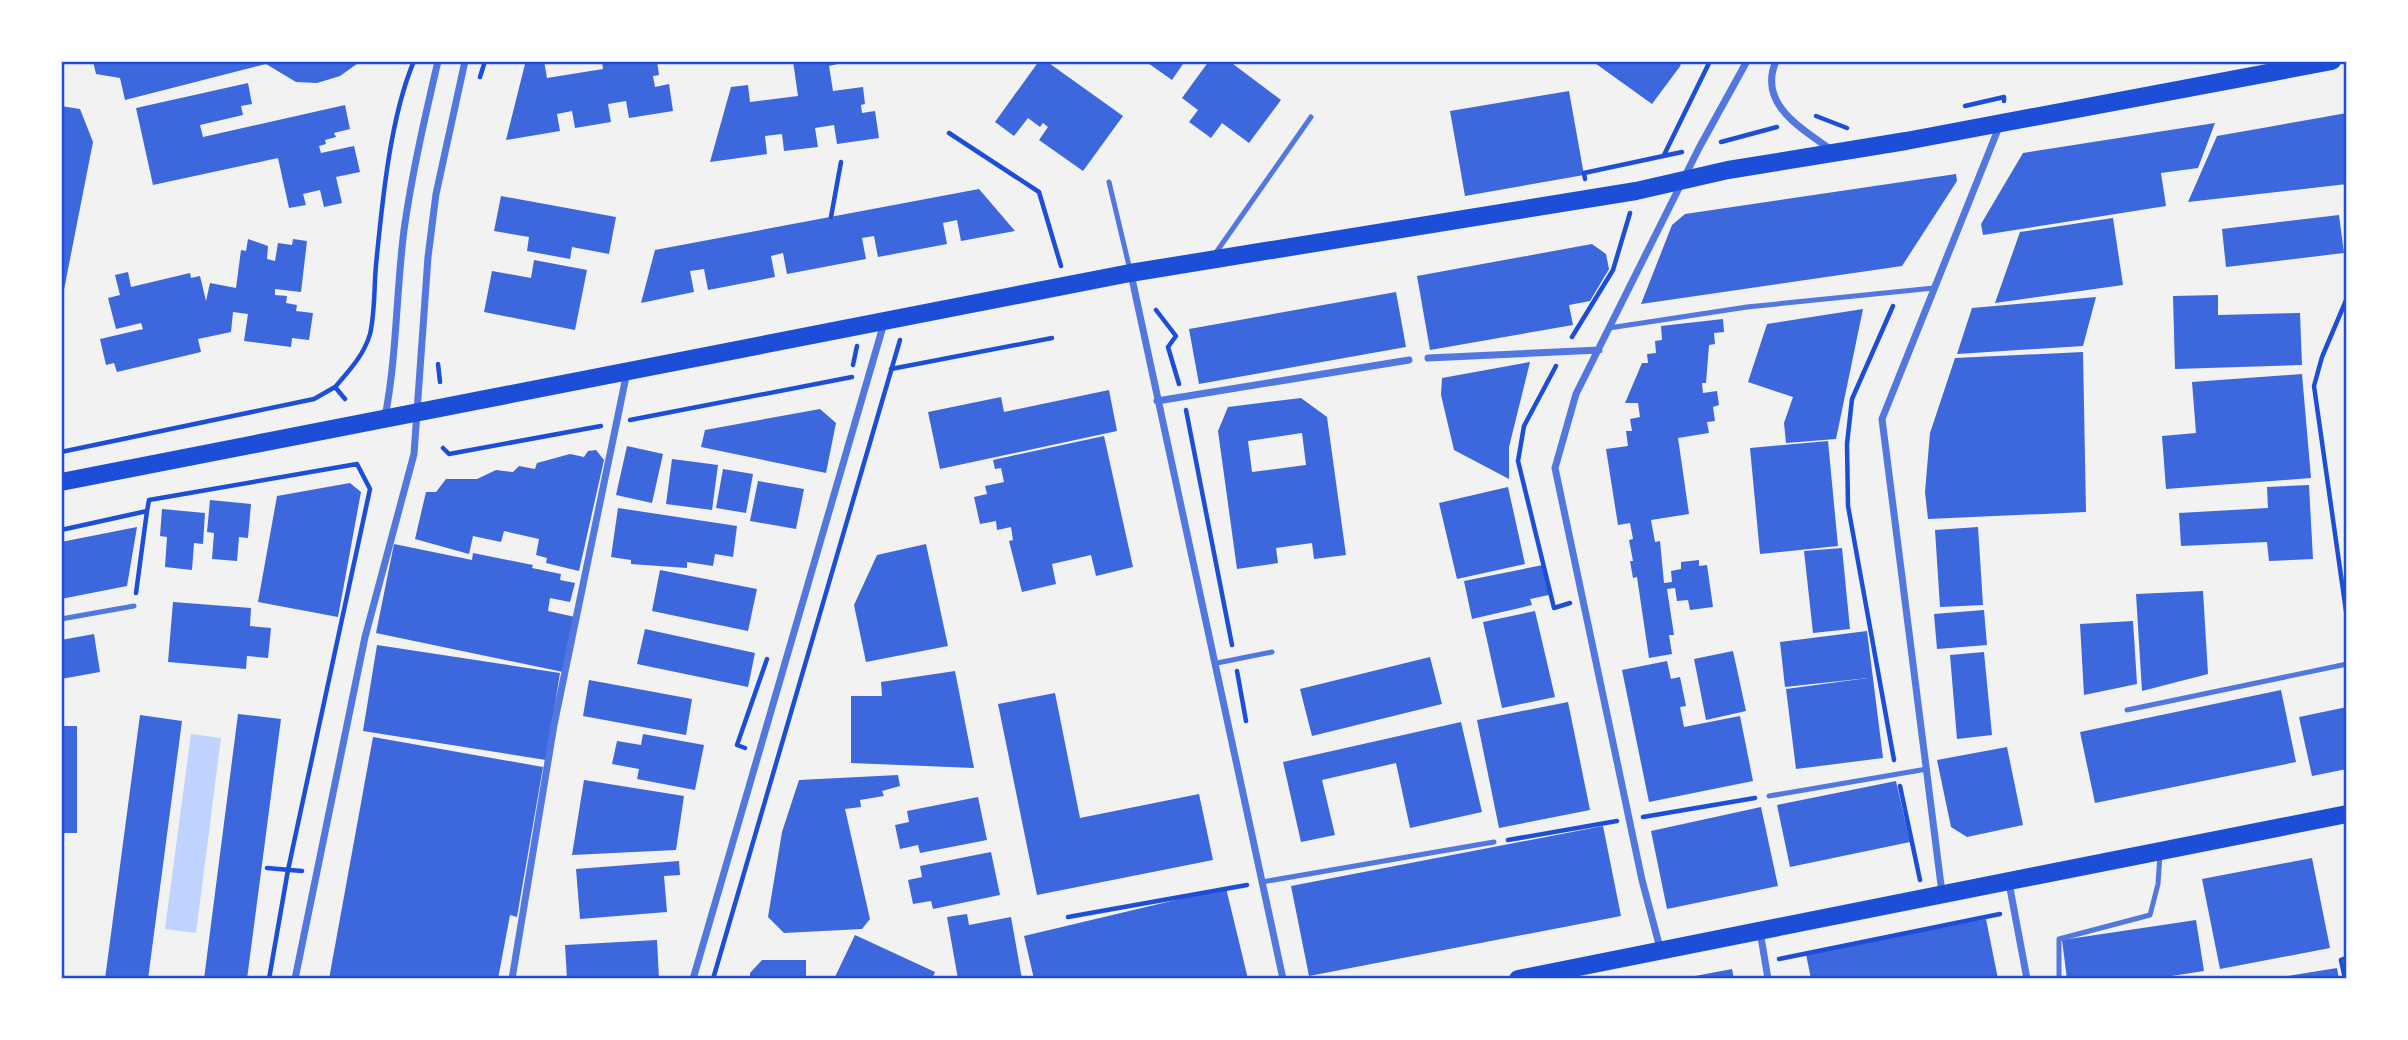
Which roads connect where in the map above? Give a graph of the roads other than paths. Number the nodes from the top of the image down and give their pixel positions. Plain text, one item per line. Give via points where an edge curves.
1 (438, 61) edge
2 (465, 61) edge
3 (1746, 61) edge
4 (1776, 61) edge
5 (2332, 61) edge
6 (1311, 117) dead end
7 (2001, 123) junction
8 (1835, 152) junction
9 (1684, 180) junction
10 (1109, 182) dead end
11 (1211, 260) junction
12 (1138, 272) junction
13 (1934, 288) junction
14 (884, 323) junction
15 (1609, 328) junction
16 (1598, 350) junction
17 (1428, 358) dead end
18 (1409, 360) dead end
19 (627, 372) junction
20 (1157, 401) junction
21 (418, 415) junction
22 (384, 422) junction
23 (61, 482) edge
24 (134, 606) road end
25 (61, 619) edge
26 (1272, 652) dead end
27 (1217, 663) junction
28 (2347, 664) edge
29 (2127, 710) dead end
30 (1927, 769) junction
31 (1769, 796) road end
32 (2347, 814) edge
33 (1494, 842) road end
34 (2160, 852) junction
35 (1262, 882) junction
36 (2008, 882) junction
37 (1942, 896) junction
38 (1759, 931) junction
39 (1660, 947) junction
40 (295, 979) edge
41 (512, 979) edge
42 (693, 979) edge
43 (1283, 979) edge
44 (1518, 979) edge
45 (1768, 979) edge
46 (2027, 979) edge
47 (2059, 979) edge

1 - 22 street via 404,229 394,360
2 - 21 street via 436,194
3 - 9 street
4 - 8 street via 1770,74 1776,104
5 - 7 main road via 2253,72
6 - 11 lane
7 - 8 main road
7 - 13 street
8 - 9 main road
9 - 11 main road
9 - 15 street
10 - 12 lane
11 - 12 main road
12 - 14 main road
12 - 20 street
13 - 15 lane via 1748,307
13 - 30 street via 1882,419
14 - 19 main road
14 - 42 street
15 - 16 street
16 - 17 street
16 - 39 street via 1576,394 1558,452 1556,482
18 - 20 street
19 - 21 main road
19 - 41 street via 554,725
20 - 27 street
21 - 22 main road
21 - 40 street via 414,454 363,648
22 - 23 main road
24 - 25 lane
26 - 27 lane
27 - 35 street
28 - 29 lane
30 - 31 lane
30 - 37 street
32 - 34 main road
33 - 35 lane
34 - 36 main road
34 - 47 lane via 2150,915 2059,939
35 - 43 street
36 - 37 main road
36 - 46 street
37 - 38 main road
38 - 39 main road
38 - 45 street
39 - 44 main road

